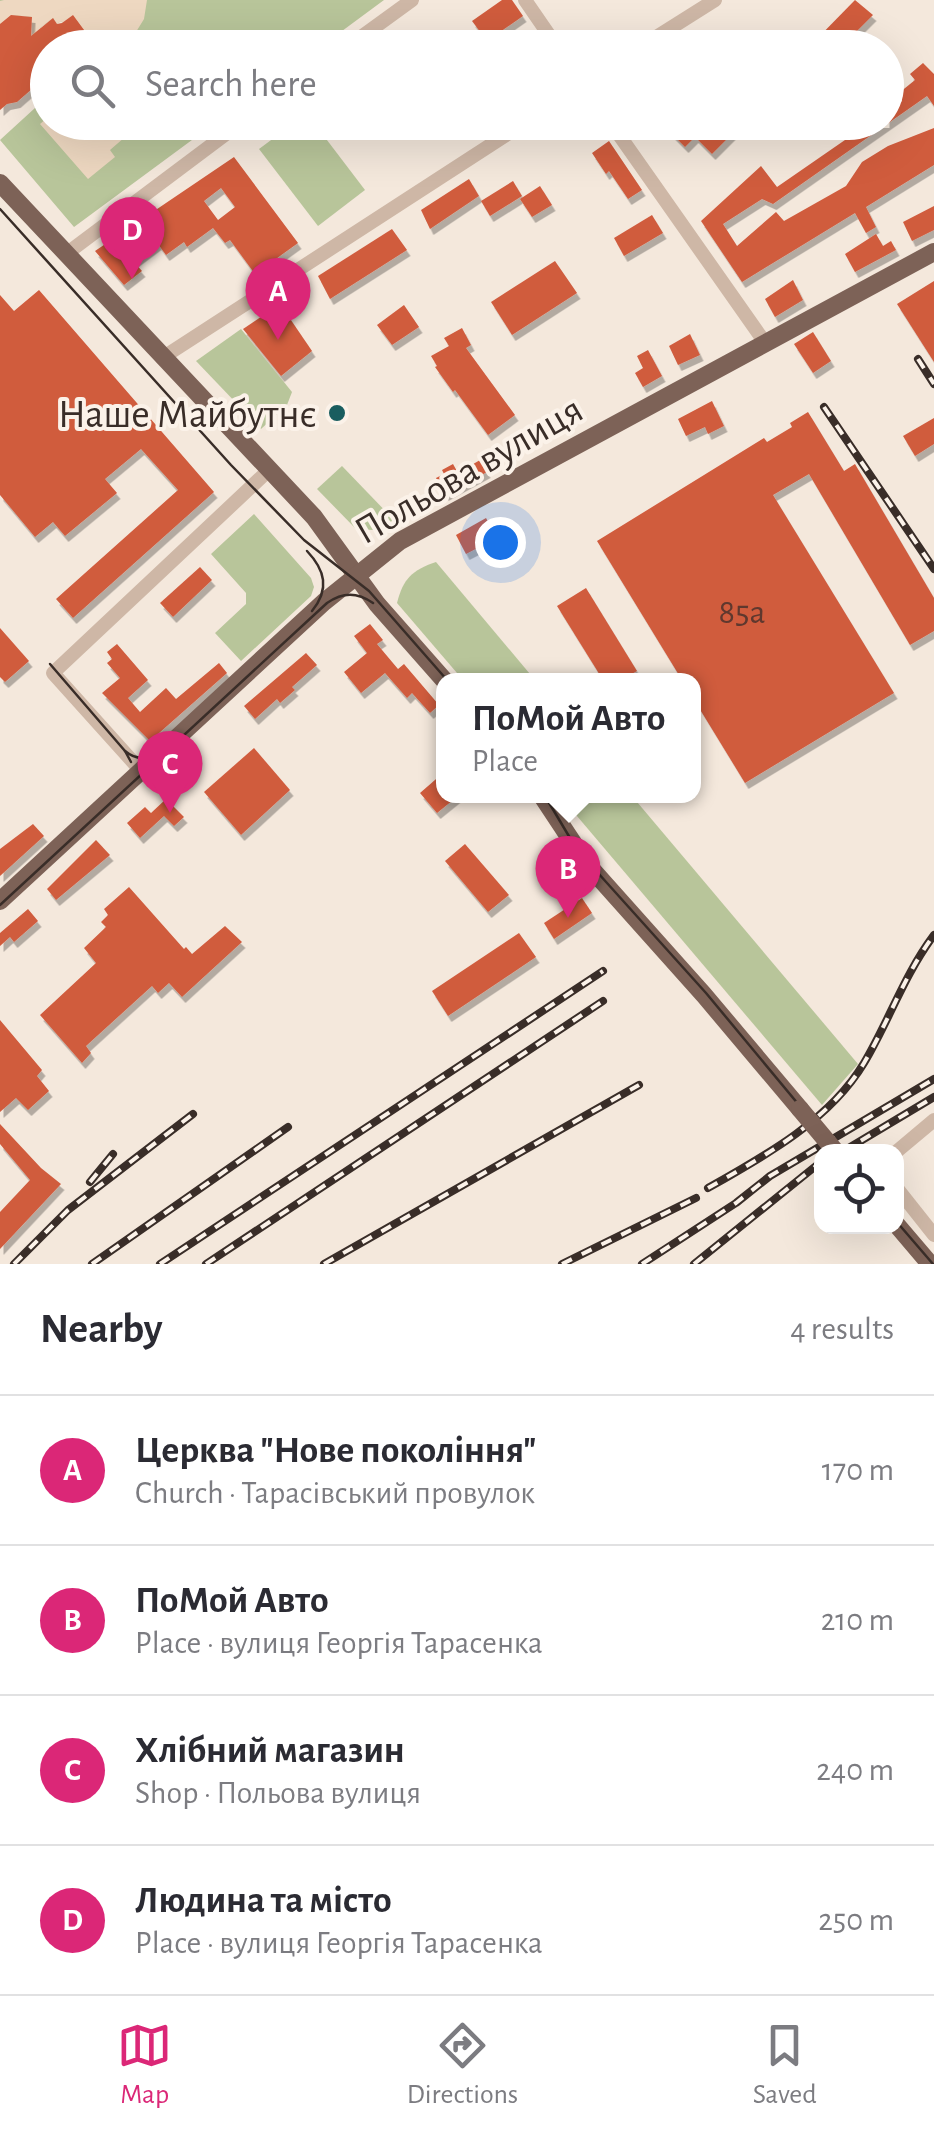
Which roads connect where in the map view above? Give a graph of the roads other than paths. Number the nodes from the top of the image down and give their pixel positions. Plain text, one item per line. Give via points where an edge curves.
1 (412, 0) edge
2 (525, 0) edge
3 (715, 0) edge
4 (371, 30) edge
5 (546, 30) edge
6 (667, 30) edge
7 (218, 140) edge
8 (498, 140) edge
9 (623, 140) edge
10 (0, 183) edge
11 (934, 252) edge
12 (66, 254) junction
13 (766, 344) junction
14 (162, 358) junction
15 (269, 470) junction
16 (356, 574) junction
17 (438, 673) edge
18 (142, 772) junction
19 (547, 803) edge
20 (0, 901) edge
21 (934, 1120) edge
22 (829, 1144) edge
23 (904, 1145) edge
24 (904, 1198) edge
25 (904, 1233) edge
26 (934, 1235) edge
27 (930, 1264) edge

1 - 4 street
2 - 5 street
3 - 6 street
7 - 12 street
8 - 14 street
9 - 13 street
10 - 12 main road
11 - 13 main road, Польова вулиця
12 - 14 main road
13 - 16 main road, Польова вулиця via 458,508
14 - 15 main road
15 - 16 main road via 332,537
15 - 18 street via 52,673
16 - 17 main road
16 - 18 main road, Польова вулиця
18 - 20 main road, Польова вулиця
19 - 22 main road, bridge via 587,864
21 - 23 street
24 - 26 street
25 - 27 main road

